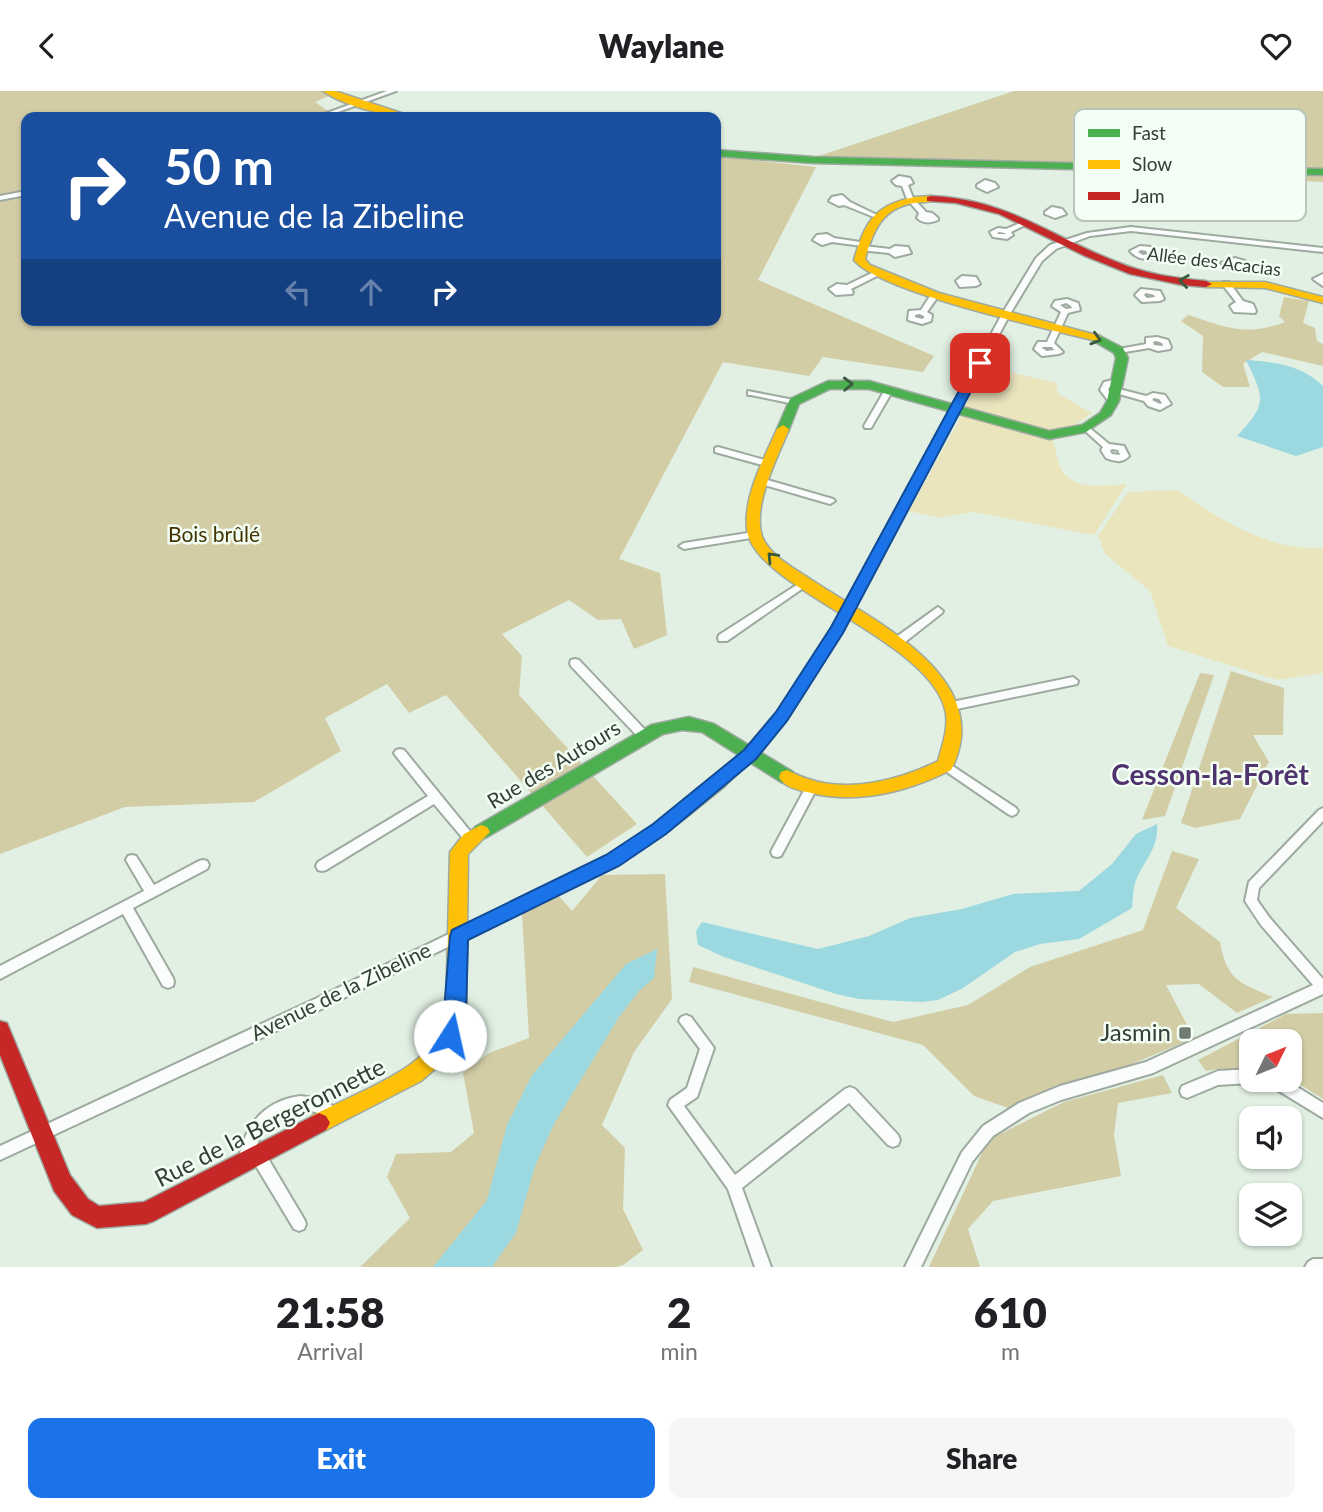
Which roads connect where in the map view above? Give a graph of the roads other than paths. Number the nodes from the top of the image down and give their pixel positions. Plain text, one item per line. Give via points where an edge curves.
1 (327, 91) edge
2 (393, 91) edge
3 (360, 104) junction
4 (335, 112) edge
5 (390, 112) edge
6 (721, 153) edge
7 (1074, 166) edge
8 (908, 192) junction
9 (21, 194) edge
10 (0, 198) edge
11 (846, 203) dead end
12 (924, 214) dead end
13 (1050, 215) dead end
14 (876, 216) junction
15 (1028, 224) junction
16 (1007, 232) dead end
17 (832, 240) dead end
18 (1063, 242) junction
19 (863, 246) junction
20 (1323, 250) edge
21 (891, 251) dead end
22 (1140, 256) dead end
23 (1130, 271) junction
24 (879, 273) junction
25 (1323, 276) edge
26 (1226, 284) junction
27 (966, 286) dead end
28 (847, 288) dead end
29 (1322, 292) edge
30 (935, 295) junction
31 (956, 300) junction
32 (1240, 303) dead end
33 (1065, 311) dead end
34 (923, 312) dead end
35 (1006, 314) junction
36 (1054, 336) junction
37 (1150, 345) dead end
38 (1119, 351) junction
39 (889, 390) junction
40 (1115, 391) junction
41 (751, 393) dead end
42 (1147, 399) dead end
43 (794, 402) junction
44 (956, 408) junction
45 (867, 426) dead end
46 (1086, 429) junction
47 (1108, 447) dead end
48 (718, 450) dead end
49 (769, 464) junction
50 (764, 482) junction
51 (830, 501) dead end
52 (754, 535) junction
53 (684, 546) dead end
54 (803, 585) junction
55 (847, 611) junction
56 (938, 611) dead end
57 (723, 638) dead end
58 (896, 643) junction
59 (575, 663) dead end
60 (1073, 681) dead end
61 (952, 706) junction
62 (644, 736) junction
63 (400, 753) dead end
64 (750, 754) junction
65 (945, 765) junction
66 (811, 788) junction
67 (436, 797) junction
68 (1012, 811) dead end
69 (1323, 813) edge
70 (1318, 827) edge
71 (470, 839) junction
72 (778, 852) dead end
73 (132, 860) dead end
74 (203, 865) dead end
75 (322, 866) dead end
76 (151, 893) junction
77 (125, 906) junction
78 (459, 936) junction
79 (0, 973) edge
80 (168, 982) dead end
81 (1323, 988) edge
82 (686, 1021) dead end
83 (0, 1030) edge
84 (1239, 1077) edge
85 (1187, 1091) dead end
86 (1293, 1092) edge
87 (1323, 1111) edge
88 (335, 1115) junction
89 (41, 1134) junction
90 (893, 1140) dead end
91 (0, 1153) edge
92 (252, 1158) junction
93 (734, 1185) junction
94 (299, 1224) dead end
95 (763, 1267) edge
96 (913, 1267) edge
97 (1312, 1267) edge
98 (1323, 1267) edge

1 - 3 street
2 - 3 street
3 - 4 street
3 - 5 street
6 - 7 street
8 - 12 street
8 - 14 street
8 - 15 street, Allée des Acacias via 946,198 979,195
9 - 10 street
11 - 14 street
13 - 15 street
14 - 19 street
15 - 16 street
15 - 18 street, Allée des Acacias
17 - 19 street
18 - 20 street, Avenue de la Zibeline via 1131,229
18 - 23 street, Allée des Acacias
18 - 35 street, Avenue de la Zibeline via 1039,260
19 - 21 street
19 - 24 street via 859,260
22 - 23 street
26 -> 23 street, Allée des Acacias via 1152,284
24 - 28 street
24 - 30 street
25 - 29 street via 1317,279
26 - 29 street, Allée des Acacias via 1240,276
26 - 32 street
27 - 31 street
30 - 31 street
30 - 34 street
31 - 35 street
33 - 36 street
35 - 36 street
35 - 44 street, Avenue de la Zibeline
36 -> 38 street via 1102,340
37 - 38 street
38 - 40 street via 1122,367
43 -> 39 street via 828,385 850,383
39 - 44 street
39 - 45 street
40 - 42 street
40 - 46 street via 1105,415
41 - 43 street
43 - 49 street
44 - 46 street via 1049,435
44 - 55 street, Avenue de la Zibeline
46 - 47 street
48 - 49 street
49 - 50 street
50 - 51 street
50 - 52 street via 752,515
52 - 53 street
54 -> 52 street via 769,556
54 - 55 street
54 - 57 street
55 - 58 street
55 - 64 street, Avenue de la Zibeline via 812,671
56 - 58 street
58 - 61 street via 923,667
59 - 62 street
60 - 61 street
61 - 65 street via 952,743
62 - 64 street, Rue des Autours via 675,722 694,723
62 - 71 street, Rue des Autours
63 - 67 street
64 - 66 street, Rue des Autours
64 - 78 street, Avenue de la Zibeline via 660,829 612,860
65 - 66 street via 923,778 896,785 825,792
65 - 68 street
66 - 72 street
67 - 71 street
67 - 75 street
69 - 70 street
70 - 81 street via 1253,886 1251,901
71 - 78 street via 459,852
73 - 76 street
74 - 76 street
76 - 77 street
77 - 79 street
77 - 80 street
78 - 88 street, Rue de la Bergeronnette via 456,1014 438,1055 414,1074
78 - 89 street, Avenue de la Zibeline
81 - 96 street via 1148,1068 1024,1108 988,1131 967,1157
82 - 93 street via 706,1048 692,1092 675,1105
83 - 89 street, Rue de la Bergeronnette
84 - 85 street via 1218,1078
86 - 87 street
88 - 92 street, Rue de la Bergeronnette
88 - 92 street via 320,1104 300,1101 271,1112 253,1134
89 - 91 street, Avenue de la Zibeline
89 - 92 street, Rue de la Bergeronnette via 76,1206 97,1219 146,1213
90 - 93 street via 850,1094
92 - 94 street
93 - 95 street
97 - 98 street

